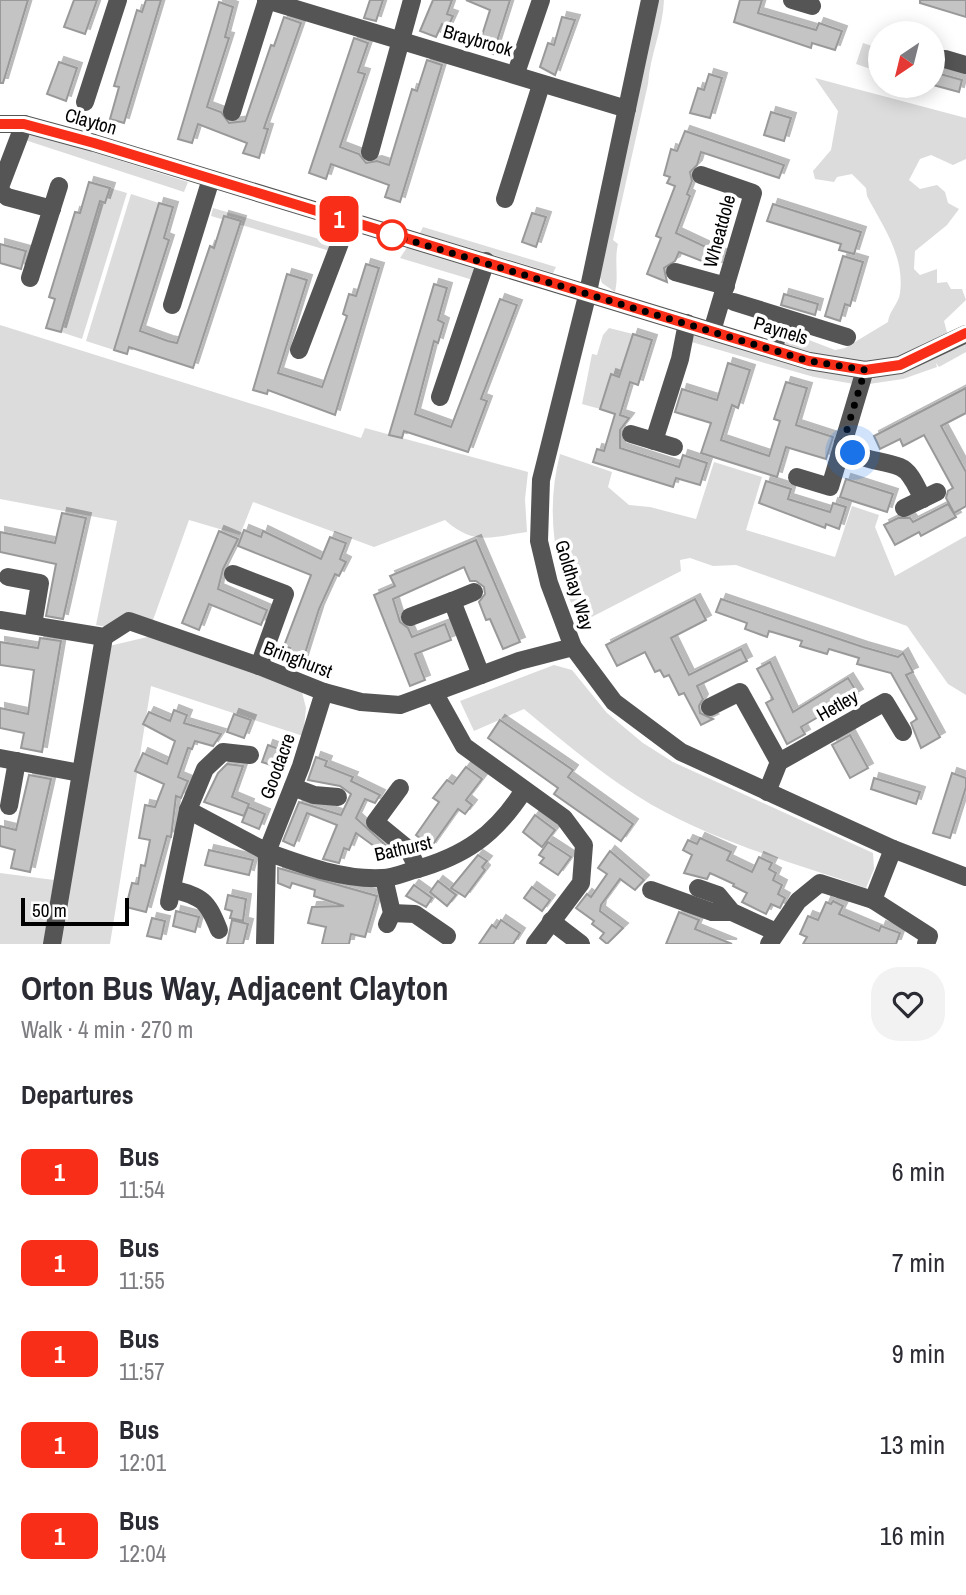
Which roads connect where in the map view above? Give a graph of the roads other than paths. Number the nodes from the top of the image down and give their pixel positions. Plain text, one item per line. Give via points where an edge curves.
1 (118, 0) edge
2 (412, 0) edge
3 (541, 0) edge
4 (650, 0) edge
5 (792, 0) edge
6 (274, 1) edge
7 (812, 6) dead end
8 (402, 40) junction
9 (516, 73) junction
10 (541, 85) junction
11 (85, 102) dead end
12 (627, 109) junction
13 (232, 112) dead end
14 (0, 124) edge
15 (24, 124) junction
16 (370, 152) dead end
17 (701, 175) dead end
18 (211, 179) junction
19 (59, 186) dead end
20 (0, 189) edge
21 (505, 199) dead end
22 (51, 209) junction
23 (348, 222) junction
24 (486, 261) junction
25 (675, 272) dead end
26 (30, 278) dead end
27 (587, 292) junction
28 (730, 294) junction
29 (173, 305) dead end
30 (783, 318) junction
31 (687, 323) junction
32 (712, 331) junction
33 (966, 334) edge
34 (847, 337) dead end
35 (299, 349) dead end
36 (773, 350) junction
37 (865, 370) junction
38 (440, 397) dead end
39 (631, 434) dead end
40 (654, 441) junction
41 (843, 443) junction
42 (674, 447) dead end
43 (797, 477) dead end
44 (904, 508) dead end
45 (233, 574) dead end
46 (8, 577) dead end
47 (474, 592) dead end
48 (452, 601) junction
49 (410, 617) dead end
50 (0, 620) edge
51 (33, 625) junction
52 (104, 637) junction
53 (573, 646) junction
54 (259, 666) junction
55 (481, 675) junction
56 (324, 692) junction
57 (435, 694) junction
58 (710, 706) dead end
59 (903, 732) dead end
60 (250, 755) dead end
61 (8, 759) edge
62 (779, 762) junction
63 (80, 773) junction
64 (293, 787) junction
65 (400, 788) dead end
66 (524, 790) junction
67 (767, 792) junction
68 (338, 797) dead end
69 (9, 806) dead end
70 (188, 810) junction
71 (893, 849) junction
72 (267, 852) junction
73 (418, 869) junction
74 (966, 877) edge
75 (384, 878) junction
76 (698, 888) dead end
77 (651, 891) dead end
78 (873, 900) junction
79 (732, 912) junction
80 (551, 921) junction
81 (219, 930) dead end
82 (447, 936) dead end
83 (772, 938) edge
84 (271, 943) edge
85 (52, 944) edge
86 (536, 944) edge
87 (581, 944) edge
88 (926, 944) edge

1 - 11 street
2 - 8 street
3 - 9 street
4 - 12 street, Goldhay Way
5 - 7 street
6 - 8 street, Braybrook
6 - 13 street, Braybrook
8 - 9 street, Braybrook
8 - 16 street
9 - 10 street, Braybrook
10 - 12 street, Braybrook
10 - 21 street
12 - 27 street, Goldhay Way
14 - 15 street, Clayton
15 - 18 street, Clayton
15 - 20 street
17 - 28 street, Wheatdole via 753,193
18 - 23 street, Clayton
18 - 29 street
19 - 22 street
20 - 22 street via 7,197
22 - 26 street
23 - 24 street, Clayton
23 - 35 street
24 - 27 street, Clayton
24 - 38 street
25 - 28 street
27 - 31 street, Paynels
27 - 53 street, Goldhay Way via 541,480 538,541
28 - 30 street
28 - 32 street, Wheatdole
30 - 34 street
30 - 36 street
31 - 32 street, Paynels
31 - 40 street
32 - 36 street, Paynels
33 - 37 street, Paynels via 900,365
36 - 37 street, Paynels
37 - 41 street
39 - 40 street
40 - 42 street
41 - 43 street via 830,487
41 - 44 street via 853,453 901,467 930,496
45 - 54 street via 292,596
46 - 51 street via 40,583
47 - 48 street
48 - 49 street
48 - 55 street
50 - 51 street
51 - 52 street
52 - 54 street, Bringhurst via 129,621
52 - 63 street
53 - 55 street, Bringhurst
53 - 67 street, Goldhay Way via 614,702 681,752
54 - 56 street, Bringhurst
55 - 57 street, Bringhurst
56 - 57 street, Bringhurst via 361,702 400,705
56 - 64 street, Goodacre
57 - 66 street via 464,746
58 - 62 street via 740,692
59 - 62 street, Hetley via 884,702
60 - 70 street, Goodacre via 223,752 205,769
61 - 63 street
61 - 69 street
62 - 67 street
63 - 85 street
64 - 68 street
64 - 72 street, Goodacre
65 - 73 street via 375,822 398,837
66 - 73 street, Bathurst via 506,818 472,847
66 - 80 street via 564,818 584,845 581,883
67 - 71 street, Goldhay Way
70 - 72 street
70 - 81 street, Goodacre via 171,896 194,894 208,903
71 - 74 street, Goldhay Way
71 - 78 street
72 - 75 street, Bathurst via 351,876
72 - 84 street, Goodacre
73 - 75 street, Bathurst
75 - 82 street via 389,918 415,914
76 - 79 street via 718,895
77 - 79 street via 712,912
78 - 83 street via 820,883 798,901
78 - 88 street via 929,936
79 - 83 street
80 - 86 street
80 - 87 street

